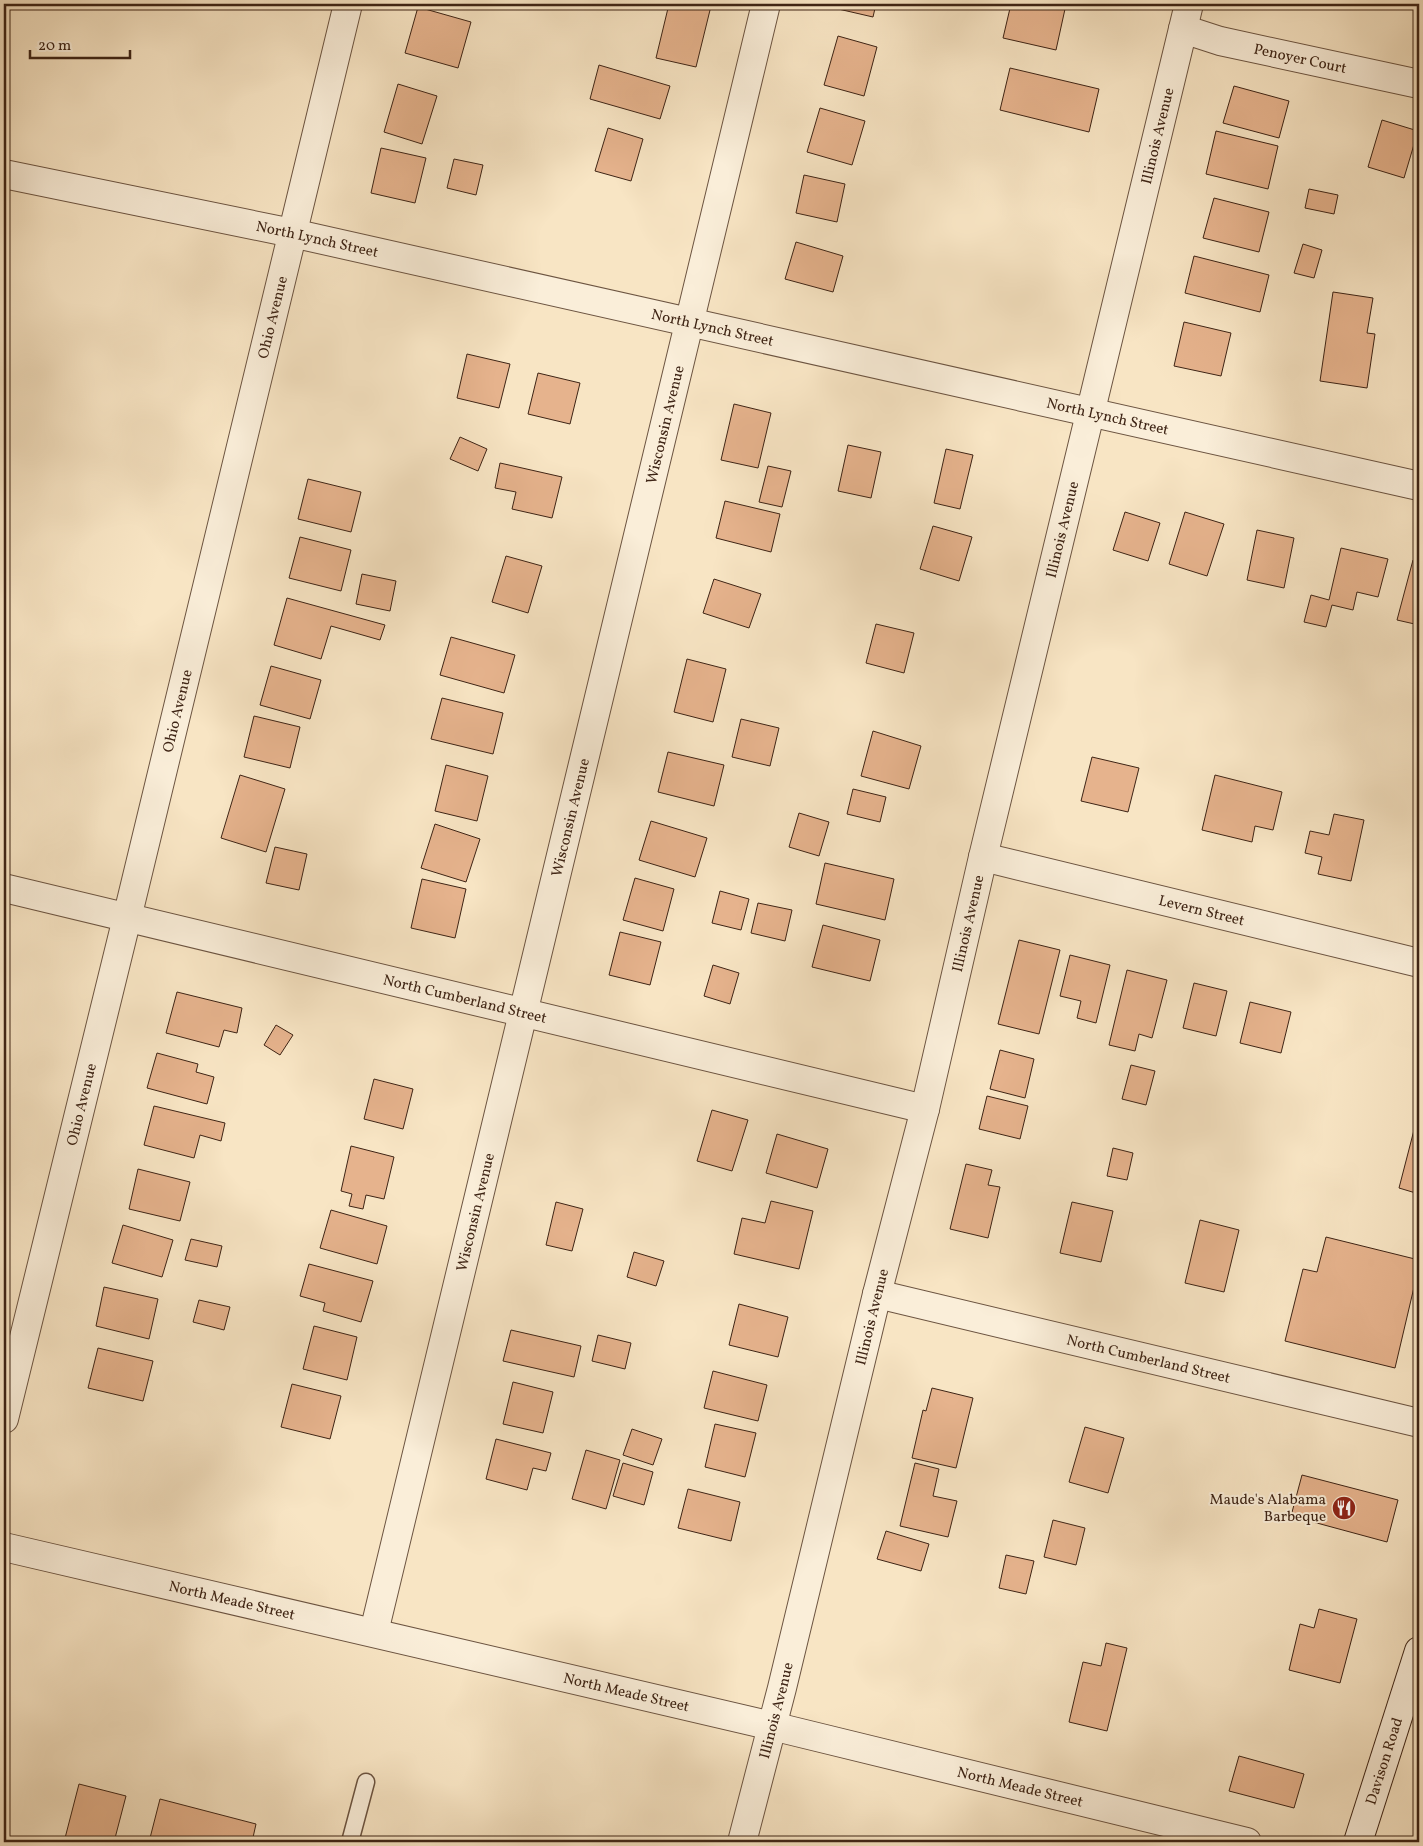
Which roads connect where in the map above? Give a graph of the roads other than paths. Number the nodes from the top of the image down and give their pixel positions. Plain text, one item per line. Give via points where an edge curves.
1 (348, 4) edge
2 (766, 4) edge
3 (1186, 17) edge
4 (1419, 84) edge
5 (4, 174) edge
6 (292, 233) junction
7 (690, 323) junction
8 (1091, 413) junction
9 (1419, 486) edge
10 (983, 857) junction
11 (4, 888) edge
12 (127, 918) junction
13 (1419, 963) edge
14 (523, 1011) junction
15 (926, 1109) junction
16 (877, 1294) junction
17 (4, 1418) edge
18 (1419, 1422) edge
19 (4, 1547) edge
20 (374, 1632) junction
21 (1419, 1652) edge
22 (772, 1726) junction
23 (366, 1782) dead end
24 (350, 1842) edge
25 (742, 1842) edge
26 (1247, 1842) edge
27 (1358, 1842) edge

1 - 6 street, Ohio Avenue
2 - 7 street, Wisconsin Avenue
3 - 4 street, Penoyer Court via 1220,41
3 - 8 street, Illinois Avenue
5 - 6 street, North Lynch Street
6 - 7 street, North Lynch Street
6 - 12 street, Ohio Avenue
7 - 8 street, North Lynch Street
7 - 14 street, Wisconsin Avenue
8 - 9 street, North Lynch Street
8 - 10 street, Illinois Avenue
10 - 13 street, Levern Street
10 - 15 street, Illinois Avenue
11 - 12 street, North Cumberland Street
12 - 14 street, North Cumberland Street
12 - 17 street, Ohio Avenue
14 - 15 street, North Cumberland Street
14 - 20 street, Wisconsin Avenue
15 - 16 street, Illinois Avenue
16 - 18 street, North Cumberland Street
16 - 22 street, Illinois Avenue
19 - 20 street, North Meade Street
20 - 22 street, North Meade Street
21 - 27 street, Davison Road
22 - 25 street, Illinois Avenue
22 - 26 street, North Meade Street
23 - 24 lane

